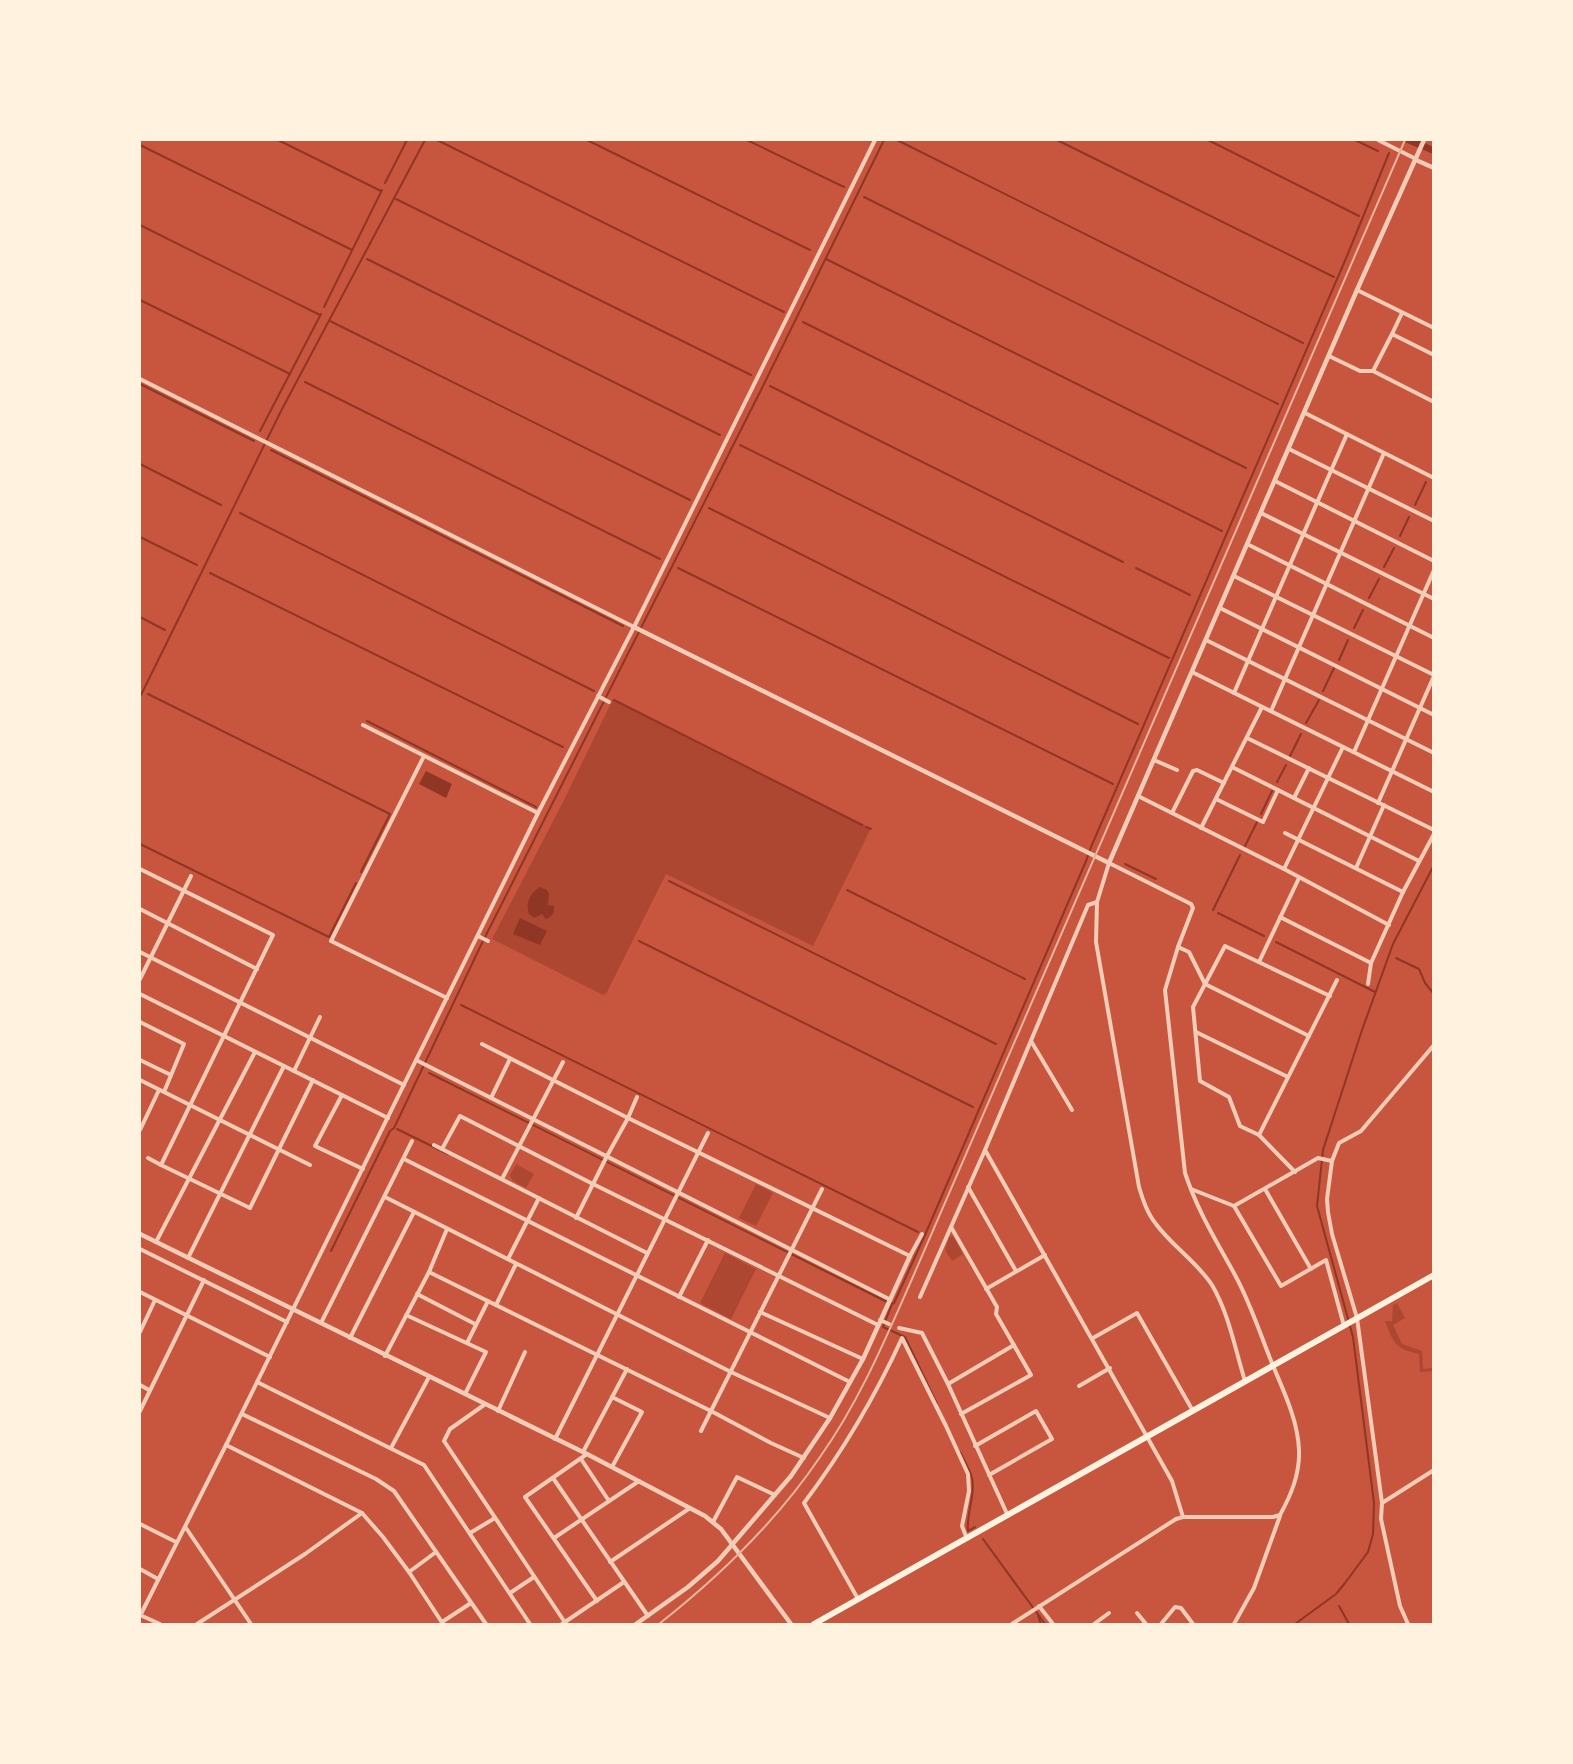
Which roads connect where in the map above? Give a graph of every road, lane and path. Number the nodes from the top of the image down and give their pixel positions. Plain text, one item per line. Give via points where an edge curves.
1 (874, 140) edge
2 (1378, 140) edge
3 (1424, 140) edge
4 (1416, 160) junction
5 (1434, 168) edge
6 (1357, 290) junction
7 (1402, 313) junction
8 (1434, 328) edge
9 (1392, 334) junction
10 (1434, 355) edge
11 (1329, 356) junction
12 (1373, 371) junction
13 (140, 379) edge
14 (1434, 402) edge
15 (1305, 413) junction
16 (1347, 434) junction
17 (1289, 448) junction
18 (1384, 453) junction
19 (1332, 470) junction
20 (1434, 478) edge
21 (1275, 481) junction
22 (1368, 488) junction
23 (1317, 502) junction
24 (1261, 513) junction
25 (1354, 521) junction
26 (1434, 521) edge
27 (1304, 534) junction
28 (1247, 544) junction
29 (1340, 552) junction
30 (1434, 561) edge
31 (1290, 566) junction
32 (1434, 570) edge
33 (1234, 576) junction
34 (1326, 584) junction
35 (1423, 594) junction
36 (1276, 597) junction
37 (1434, 599) edge
38 (1220, 608) junction
39 (1312, 615) junction
40 (1409, 626) junction
41 (634, 627) junction
42 (1262, 629) junction
43 (1434, 638) edge
44 (1206, 640) junction
45 (1299, 647) junction
46 (1396, 657) junction
47 (1248, 661) junction
48 (1192, 672) junction
49 (1434, 676) edge
50 (1284, 679) junction
51 (1382, 689) junction
52 (1234, 693) junction
53 (600, 698) junction
54 (609, 702) dead end
55 (1262, 707) junction
56 (1419, 708) junction
57 (1270, 711) junction
58 (1434, 715) edge
59 (1368, 720) junction
60 (363, 725) dead end
61 (1246, 738) junction
62 (1406, 739) junction
63 (1343, 747) junction
64 (1354, 753) junction
65 (1434, 753) edge
66 (424, 756) junction
67 (1154, 760) junction
68 (1232, 767) junction
69 (1309, 768) junction
70 (1177, 770) dead end
71 (1392, 771) junction
72 (1328, 778) junction
73 (1224, 783) junction
74 (1278, 790) junction
75 (1434, 792) edge
76 (1138, 796) junction
77 (1294, 798) junction
78 (1216, 799) junction
79 (1378, 802) junction
80 (1384, 805) junction
81 (1313, 808) junction
82 (538, 813) junction
83 (1172, 813) junction
84 (1201, 828) junction
85 (1434, 830) edge
86 (1286, 833) dead end
87 (1434, 834) edge
88 (1370, 836) junction
89 (1298, 839) junction
90 (1419, 861) junction
91 (1109, 862) junction
92 (1356, 868) junction
93 (140, 869) edge
94 (1284, 869) junction
95 (192, 876) dead end
96 (1299, 878) junction
97 (184, 891) junction
98 (1403, 892) junction
99 (1097, 902) junction
100 (140, 909) edge
101 (1280, 918) junction
102 (168, 922) junction
103 (1389, 925) junction
104 (477, 936) junction
105 (488, 941) dead end
106 (1178, 947) junction
107 (140, 952) edge
108 (150, 958) junction
109 (1259, 962) junction
110 (1371, 963) junction
111 (256, 969) junction
112 (140, 979) edge
113 (1337, 980) dead end
114 (1205, 984) junction
115 (1368, 984) dead end
116 (140, 994) edge
117 (1330, 996) junction
118 (447, 998) junction
119 (240, 1003) junction
120 (320, 1017) dead end
121 (140, 1022) edge
122 (1195, 1031) junction
123 (224, 1036) junction
124 (1310, 1036) junction
125 (311, 1038) junction
126 (1031, 1040) junction
127 (482, 1044) dead end
128 (1434, 1046) edge
129 (255, 1052) junction
130 (510, 1059) junction
131 (140, 1060) edge
132 (417, 1061) junction
133 (563, 1062) dead end
134 (284, 1066) junction
135 (294, 1071) junction
136 (171, 1075) junction
137 (1288, 1077) junction
138 (140, 1080) edge
139 (313, 1080) junction
140 (554, 1080) junction
141 (404, 1085) junction
142 (159, 1090) junction
143 (164, 1092) junction
144 (342, 1095) junction
145 (637, 1097) dead end
146 (491, 1098) junction
147 (191, 1106) junction
148 (1072, 1110) dead end
149 (388, 1118) junction
150 (628, 1118) junction
151 (533, 1119) junction
152 (220, 1120) junction
153 (140, 1130) edge
154 (708, 1133) dead end
155 (249, 1135) junction
156 (1259, 1136) junction
157 (412, 1141) dead end
158 (434, 1145) dead end
159 (519, 1146) junction
160 (279, 1148) junction
161 (442, 1149) junction
162 (985, 1150) junction
163 (698, 1152) junction
164 (607, 1156) junction
165 (147, 1158) dead end
166 (404, 1159) junction
167 (1330, 1161) junction
168 (161, 1165) junction
169 (310, 1166) dead end
170 (363, 1169) junction
171 (1295, 1172) junction
172 (190, 1179) junction
173 (502, 1179) junction
174 (593, 1184) junction
175 (968, 1186) junction
176 (822, 1189) dead end
177 (1190, 1189) junction
178 (1265, 1189) junction
179 (678, 1192) junction
180 (220, 1193) junction
181 (385, 1197) junction
182 (539, 1198) junction
183 (1234, 1206) junction
184 (811, 1208) junction
185 (414, 1212) junction
186 (576, 1218) junction
187 (664, 1218) junction
188 (527, 1221) junction
189 (950, 1226) junction
190 (447, 1229) junction
191 (140, 1234) edge
192 (922, 1234) dead end
193 (708, 1240) junction
194 (156, 1242) junction
195 (140, 1249) edge
196 (791, 1249) junction
197 (647, 1253) junction
198 (1045, 1255) junction
199 (910, 1256) junction
200 (188, 1258) junction
201 (508, 1260) junction
202 (516, 1264) junction
203 (1311, 1269) junction
204 (1016, 1271) junction
205 (429, 1272) junction
206 (636, 1275) junction
207 (778, 1275) junction
208 (1434, 1275) edge
209 (204, 1280) junction
210 (987, 1289) junction
211 (140, 1292) edge
212 (417, 1293) junction
213 (679, 1297) junction
214 (920, 1297) dead end
215 (889, 1299) junction
216 (155, 1300) junction
217 (488, 1301) junction
218 (496, 1305) junction
219 (293, 1310) junction
220 (760, 1311) junction
221 (616, 1314) junction
222 (406, 1315) junction
223 (186, 1316) junction
224 (1356, 1319) junction
225 (287, 1322) junction
226 (879, 1322) junction
227 (321, 1324) junction
228 (475, 1324) junction
229 (889, 1324) dead end
230 (1345, 1325) junction
231 (899, 1328) dead end
232 (140, 1332) edge
233 (750, 1332) junction
234 (350, 1338) junction
235 (1093, 1338) junction
236 (467, 1343) junction
237 (1014, 1345) junction
238 (525, 1352) dead end
239 (598, 1355) junction
240 (385, 1356) junction
241 (270, 1357) junction
242 (863, 1359) junction
243 (1273, 1365) junction
244 (1110, 1368) junction
245 (627, 1369) junction
246 (731, 1371) junction
247 (429, 1377) junction
248 (257, 1382) junction
249 (850, 1382) junction
250 (1245, 1382) junction
251 (948, 1384) junction
252 (140, 1385) edge
253 (1079, 1386) dead end
254 (150, 1390) junction
255 (465, 1394) junction
256 (612, 1397) junction
257 (484, 1405) junction
258 (140, 1411) edge
259 (498, 1411) junction
260 (711, 1411) junction
261 (1193, 1411) junction
262 (242, 1414) junction
263 (961, 1414) junction
264 (830, 1418) junction
265 (700, 1431) dead end
266 (1148, 1437) junction
267 (555, 1439) junction
268 (226, 1445) junction
269 (975, 1446) junction
270 (391, 1448) junction
271 (585, 1453) junction
272 (804, 1458) junction
273 (581, 1459) junction
274 (612, 1467) junction
275 (1434, 1470) edge
276 (989, 1475) junction
277 (553, 1478) junction
278 (640, 1481) junction
279 (775, 1496) junction
280 (609, 1501) junction
281 (1382, 1503) junction
282 (690, 1507) junction
283 (362, 1513) junction
284 (1280, 1515) junction
285 (1008, 1516) junction
286 (1183, 1517) junction
287 (495, 1518) junction
288 (581, 1520) junction
289 (714, 1522) junction
290 (140, 1524) edge
291 (186, 1528) junction
292 (470, 1533) junction
293 (554, 1538) junction
294 (967, 1539) junction
295 (176, 1542) junction
296 (732, 1545) junction
297 (436, 1552) junction
298 (610, 1562) junction
299 (140, 1569) edge
300 (409, 1572) junction
301 (534, 1577) junction
302 (158, 1579) junction
303 (624, 1582) junction
304 (510, 1593) junction
305 (235, 1600) junction
306 (858, 1600) junction
307 (597, 1601) junction
308 (471, 1603) junction
309 (1038, 1607) junction
310 (1109, 1613) dead end
311 (1137, 1613) dead end
312 (140, 1615) edge
313 (649, 1616) junction
314 (443, 1623) edge
315 (160, 1624) edge
316 (197, 1624) edge
317 (252, 1624) edge
318 (486, 1624) edge
319 (530, 1624) edge
320 (564, 1624) edge
321 (636, 1624) edge
322 (791, 1624) edge
323 (814, 1624) edge
324 (1012, 1624) edge
325 (1053, 1624) edge
326 (1097, 1624) edge
327 (1146, 1624) edge
328 (1161, 1624) edge
329 (1193, 1624) edge
330 (1234, 1624) edge
331 (1408, 1624) edge

1 - 41 street
2 - 4 street
3 - 4 street
4 - 5 street
4 - 6 street
6 - 7 street
6 - 11 street
7 - 8 street
7 - 9 street
9 - 10 street
9 - 12 street
11 - 12 street via 1360,371
11 - 15 street
12 - 14 street
13 - 41 street
15 - 16 street
15 - 17 street
16 - 18 street
16 - 19 street
17 - 19 street
17 - 21 street
18 - 20 street
18 - 22 street
19 - 22 street
19 - 23 street
21 - 23 street
21 - 24 street
22 - 25 street
22 - 26 street
23 - 25 street
23 - 27 street
24 - 27 street
24 - 28 street
25 - 29 street
25 - 30 street
27 - 29 street
27 - 31 street
28 - 31 street
28 - 33 street
29 - 34 street
29 - 35 street
31 - 34 street
31 - 36 street
32 - 35 street
33 - 36 street
33 - 38 street
34 - 39 street
34 - 40 street
35 - 37 street
35 - 40 street
36 - 39 street
36 - 42 street
38 - 42 street
38 - 44 street
39 - 45 street
39 - 46 street
40 - 43 street
40 - 46 street
41 - 53 street
41 - 91 street
42 - 45 street
42 - 47 street
44 - 47 street
44 - 48 street
45 - 50 street
45 - 51 street
46 - 49 street
46 - 51 street
47 - 50 street
47 - 52 street
48 - 52 street
48 - 67 street
49 - 56 street
50 - 57 street
50 - 59 street
51 - 56 street
51 - 59 street
52 - 55 street
53 - 54 street
53 - 82 street
55 - 57 street
55 - 61 street
56 - 58 street
56 - 62 street
57 - 63 street
59 - 62 street
59 - 64 street
60 - 66 street
61 - 68 street
61 - 69 street
62 - 65 street
62 - 71 street
63 - 64 street
63 - 72 street
64 - 71 street
66 - 82 street
66 - 118 street via 331,941
67 - 70 street
67 - 76 street
68 - 73 street
68 - 74 street
69 - 72 street
69 - 77 street
71 - 75 street
71 - 79 street
72 - 79 street
72 - 81 street
73 - 78 street
73 - 83 street via 1193,771
74 - 77 street
74 - 78 street via 1263,822
76 - 83 street
76 - 91 street
77 - 81 street
78 - 84 street
79 - 80 street
80 - 85 street
80 - 88 street
81 - 88 street
81 - 89 street
82 - 104 street
83 - 84 street
84 - 94 street
86 - 89 street
87 - 90 street
88 - 90 street
88 - 92 street
89 - 92 street
89 - 94 street
90 - 98 street
91 - 99 street
91 - 106 street via 1191,904 1193,908
92 - 98 street
93 - 97 street
94 - 96 street
95 - 97 street
96 - 101 street
96 - 103 street
97 - 102 street
97 - 111 street via 273,936
98 - 103 street
99 - 126 street via 1088,904
99 - 250 street via 1096,942 1139,1187 1156,1224 1211,1284 1223,1308
100 - 102 street
101 - 109 street
101 - 110 street
102 - 108 street
102 - 111 street
103 - 110 street
104 - 105 street
104 - 118 street
106 - 114 street via 1189,952
106 - 177 street via 1165,990
107 - 108 street
108 - 112 street
108 - 119 street
109 - 114 street via 1225,946
109 - 117 street
110 - 115 street
111 - 119 street
113 - 117 street
114 - 122 street via 1193,1007
114 - 124 street
116 - 123 street
117 - 124 street
118 - 132 street
119 - 123 street
119 - 125 street
120 - 125 street
121 - 136 street via 184,1044
122 - 137 street
122 - 156 street via 1200,1081 1229,1097 1240,1126
123 - 129 street
123 - 147 street
124 - 137 street
125 - 135 street
125 - 141 street
126 - 148 street
126 - 162 street
127 - 130 street
128 - 167 street via 1361,1131 1339,1143
129 - 134 street
129 - 152 street
130 - 140 street
130 - 146 street
131 - 136 street
132 - 141 street
132 - 146 street
133 - 140 street
134 - 135 street
134 - 155 street
135 - 139 street
136 - 143 street
137 - 156 street
138 - 142 street
139 - 144 street
139 - 160 street
140 - 150 street
140 - 151 street
141 - 149 street
142 - 143 street
142 - 153 street
143 - 147 street
144 - 149 street
144 - 170 street via 315,1146
145 - 150 street
146 - 151 street
147 - 152 street
147 - 168 street
149 - 170 street
150 - 163 street
150 - 164 street
151 - 159 street
151 - 164 street
152 - 155 street
152 - 172 street
154 - 163 street
155 - 160 street
155 - 180 street
156 - 171 street
157 - 166 street
158 - 161 street
159 - 161 street via 460,1116
159 - 173 street
159 - 174 street
160 - 169 street
160 - 180 street via 250,1208
161 - 173 street
162 - 175 street
162 - 198 street
163 - 179 street
163 - 184 street
164 - 174 street
164 - 179 street
165 - 168 street
166 - 181 street
166 - 188 street
167 - 171 street via 1318,1158
167 - 224 street via 1330,1223
168 - 172 street
170 - 219 street
171 - 178 street
172 - 180 street
172 - 194 street
173 - 182 street
174 - 186 street
174 - 187 street
175 - 189 street
175 - 204 street
176 - 184 street
177 - 183 street
177 - 243 street via 1236,1277
178 - 183 street
178 - 203 street
179 - 187 street
179 - 196 street
180 - 200 street
181 - 185 street
181 - 227 street
182 - 186 street
182 - 188 street
183 - 203 street via 1281,1286
184 - 196 street
184 - 199 street
185 - 190 street
185 - 234 street
186 - 197 street
187 - 193 street
187 - 197 street
188 - 201 street
188 - 206 street
189 - 210 street
189 - 214 street
190 - 201 street
190 - 205 street
191 - 194 street
192 - 199 street
193 - 207 street
193 - 213 street
194 - 200 street
195 - 209 street
196 - 207 street
196 - 215 street
197 - 206 street
198 - 204 street
198 - 235 street
199 - 215 street
200 - 219 street
201 - 202 street
202 - 218 street
202 - 221 street
203 - 230 street via 1326,1260
204 - 210 street
205 - 212 street
205 - 217 street
206 - 213 street
206 - 221 street
207 - 220 street
207 - 226 street
208 - 224 main road
209 - 223 street
209 - 225 street
210 - 237 street
211 - 216 street
212 - 222 street
212 - 228 street
213 - 233 street
215 - 226 street
216 - 223 street
216 - 232 street
217 - 218 street
217 - 228 street
218 - 239 street
219 - 225 street
219 - 227 street
220 - 233 street
220 - 242 street
221 - 239 street
221 - 246 street
222 - 236 street
222 - 240 street
223 - 241 street
223 - 254 street
224 - 230 main road
224 - 281 street
225 - 241 street
226 - 229 street
226 - 242 street
227 - 234 street
228 - 236 street
230 - 243 main road
231 - 251 street via 922,1333
233 - 246 street
233 - 249 street
234 - 240 street
235 - 244 street
235 - 261 street via 1137,1313
236 - 255 street via 486,1352
237 - 251 street
237 - 263 street via 1030,1374
238 - 259 street
239 - 245 street
239 - 267 street
240 - 247 street
241 - 248 street
242 - 249 street
243 - 250 main road
243 - 284 street via 1289,1404 1299,1449 1293,1490
244 - 253 street
244 - 266 street
245 - 256 street
245 - 260 street
246 - 260 street
246 - 264 street
247 - 255 street
247 - 270 street
248 - 262 street
248 - 270 street
249 - 264 street
250 - 261 main road
251 - 263 street
252 - 254 street
254 - 258 street
255 - 257 street
256 - 271 street
256 - 274 street via 642,1412
257 - 259 street
257 - 287 street via 450,1429 444,1441
259 - 267 street
260 - 265 street
260 - 272 street
261 - 266 main road
262 - 268 street
262 - 297 street via 394,1491
263 - 269 street
264 - 272 street
266 - 285 main road
266 - 286 street via 1172,1480
267 - 271 street
268 - 283 street
268 - 291 street
269 - 276 street
269 - 276 street via 1036,1411 1052,1439
270 - 292 street via 424,1465
271 - 273 street
271 - 274 street
272 - 279 street
273 - 277 street
273 - 280 street
274 - 278 street
275 - 281 street
276 - 285 street
277 - 288 street
277 - 293 street via 525,1497
278 - 280 street
278 - 282 street
279 - 289 street via 737,1477
279 - 296 street
280 - 288 street
281 - 331 street via 1381,1519 1400,1606
282 - 289 street
282 - 298 street
283 - 300 street
283 - 305 street
284 - 286 street
284 - 330 street via 1254,1588
285 - 294 main road
286 - 309 street
287 - 292 street
287 - 301 street
288 - 293 street
288 - 298 street
289 - 296 street
290 - 295 street
291 - 295 street
291 - 305 street
292 - 304 street
293 - 307 street
294 - 306 main road
294 - 306 street via 962,1526 968,1474 902,1338 856,1428 804,1503
295 - 302 street
296 - 313 street via 688,1587
296 - 322 street
297 - 300 street
297 - 308 street
298 - 303 street
299 - 302 street
300 - 314 street
301 - 304 street
301 - 320 street
302 - 312 street
303 - 307 street
303 - 313 street
304 - 319 street
305 - 316 street
305 - 317 street
306 - 323 main road
307 - 320 street
308 - 314 street
308 - 318 street
309 - 324 street
309 - 325 street
310 - 326 street
311 - 327 street
312 - 315 street
313 - 321 street
328 - 329 street via 1175,1607 1181,1608

